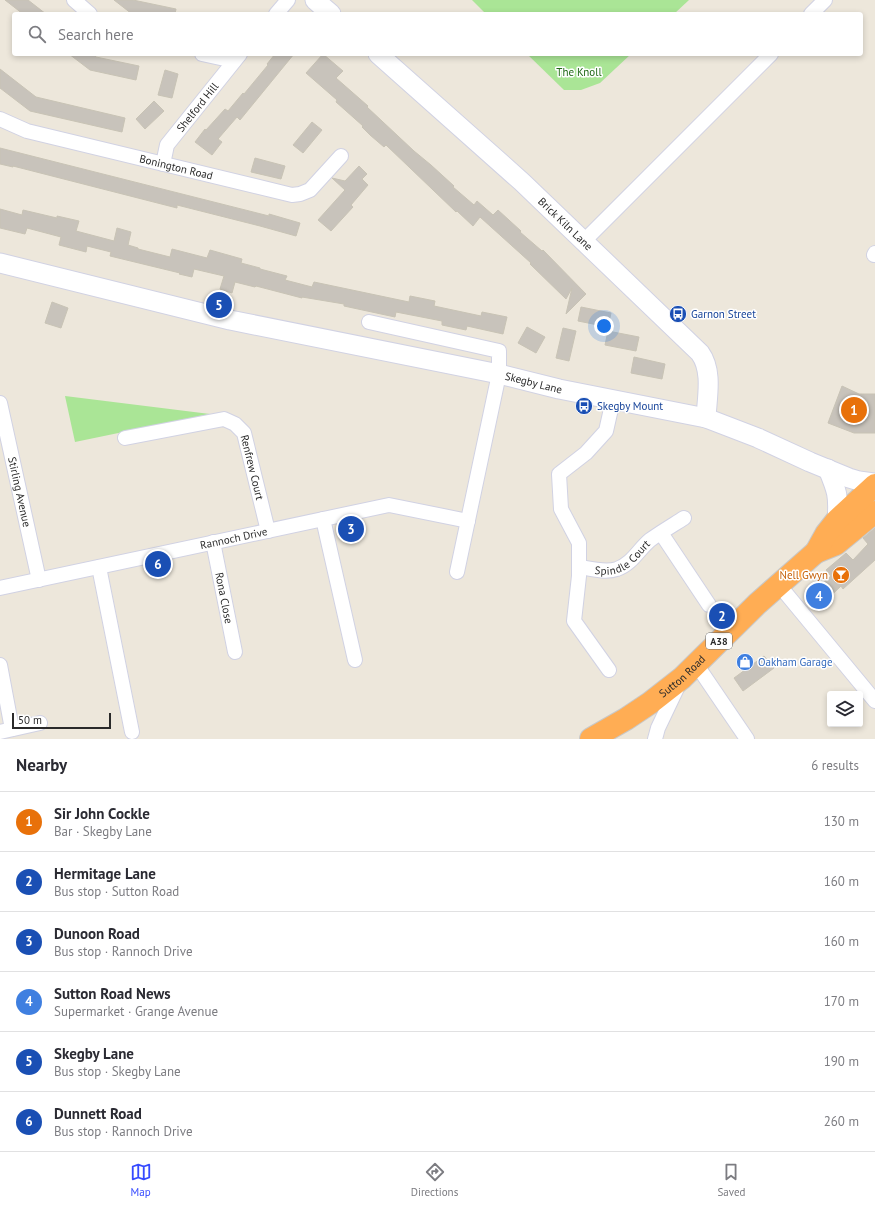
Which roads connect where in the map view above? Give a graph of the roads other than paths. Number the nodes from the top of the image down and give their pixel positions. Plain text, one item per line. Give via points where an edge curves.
1 (74, 0) edge
2 (288, 0) edge
3 (825, 0) edge
4 (88, 12) edge
5 (278, 12) edge
6 (813, 12) edge
7 (225, 56) edge
8 (380, 56) edge
9 (769, 56) edge
10 (237, 57) edge
11 (0, 119) edge
12 (341, 156) dead end
13 (163, 164) junction
14 (584, 241) junction
15 (0, 263) edge
16 (368, 322) dead end
17 (499, 374) junction
18 (613, 400) junction
19 (0, 403) edge
20 (706, 418) junction
21 (125, 438) dead end
22 (5, 450) edge
23 (828, 469) junction
24 (871, 493) edge
25 (684, 518) dead end
26 (323, 519) junction
27 (838, 520) junction
28 (468, 521) junction
29 (268, 531) junction
30 (661, 534) junction
31 (214, 542) junction
32 (816, 552) junction
33 (99, 567) junction
34 (580, 567) junction
35 (457, 572) dead end
36 (39, 580) junction
37 (779, 585) junction
38 (0, 588) edge
39 (709, 605) dead end
40 (235, 652) dead end
41 (355, 660) dead end
42 (0, 665) edge
43 (609, 670) dead end
44 (689, 671) junction
45 (875, 701) edge
46 (40, 723) dead end
47 (6, 730) edge
48 (132, 732) dead end
49 (600, 737) edge
50 (655, 739) edge
51 (747, 739) edge

1 - 4 street
2 - 5 street
3 - 6 street
7 - 10 street
8 - 14 main road, Brick Kiln Lane via 522,182
9 - 14 street
10 - 13 street, Shelford Hill via 167,145
11 - 13 street, Bonington Road via 27,131
12 - 13 street, Bonington Road via 310,190 292,195
14 - 20 main road, Brick Kiln Lane via 705,360 708,378
15 - 17 main road, Skegby Lane via 230,320
16 - 17 street via 499,350
17 - 18 main road, Skegby Lane
17 - 28 street
18 - 20 main road, Skegby Lane
18 - 34 street via 606,431 586,453 559,474 561,509 579,543
19 - 22 street, Stirling Avenue
20 - 23 main road, Skegby Lane
21 - 29 street, Renfrew Court via 224,419 235,424 244,433
22 - 36 street, Stirling Avenue
23 - 24 main road, Skegby Lane
23 - 27 main road via 838,496
24 - 27 highway, Sutton Road / A38
24 - 32 highway, Sutton Road / A38 via 836,544
25 - 30 street, Spindle Court
26 - 28 street, Rannoch Drive via 389,505
26 - 29 street, Rannoch Drive
26 - 41 street
27 - 32 highway, Sutton Road / A38
28 - 35 street
29 - 31 street, Rannoch Drive
30 - 34 street, Spindle Court via 641,548 630,562 617,569
30 - 39 street, Spindle Court
31 - 33 street, Rannoch Drive
31 - 40 street, Rona Close
32 - 37 highway, Sutton Road / A38
33 - 36 street, Rannoch Drive
33 - 48 street
34 - 43 street via 574,621
36 - 38 street, Rannoch Drive
37 - 44 highway, Sutton Road / A38 via 731,628
37 - 45 street
42 - 47 street
44 - 49 highway, Sutton Road / A38 via 650,703
44 - 50 street via 658,728
44 - 51 street
46 - 47 street

